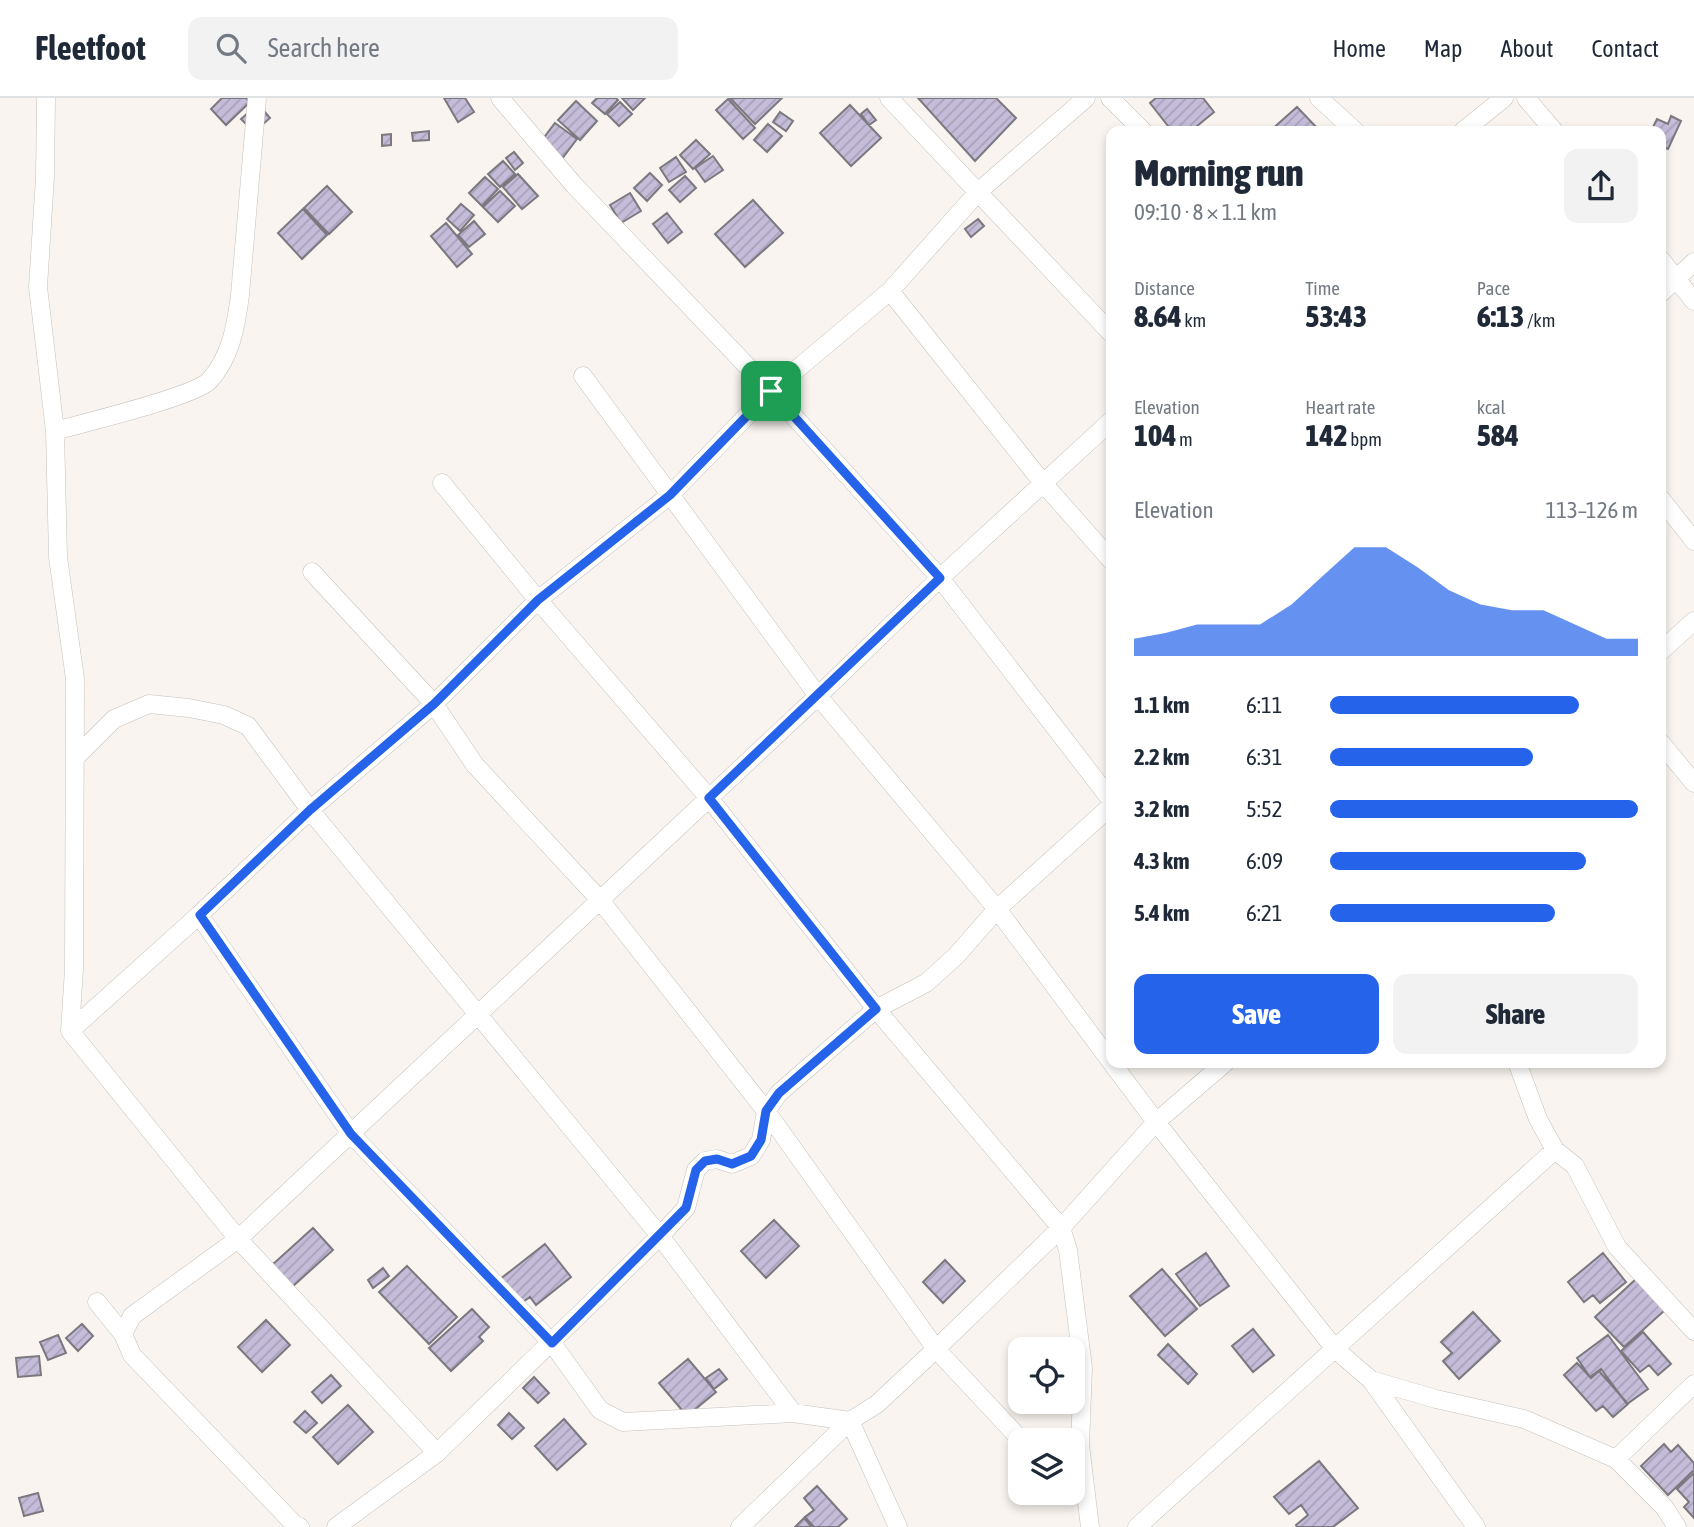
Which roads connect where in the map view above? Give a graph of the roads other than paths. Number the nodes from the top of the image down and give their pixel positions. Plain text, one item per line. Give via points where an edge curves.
1 (46, 98) edge
2 (257, 98) edge
3 (500, 98) edge
4 (1086, 98) edge
5 (1110, 98) edge
6 (1320, 98) edge
7 (1504, 98) edge
8 (1526, 98) edge
9 (889, 99) edge
10 (1138, 126) edge
11 (1350, 126) edge
12 (1469, 126) edge
13 (1550, 126) edge
14 (978, 192) junction
15 (1694, 262) edge
16 (1666, 266) edge
17 (1676, 279) junction
18 (1666, 288) edge
19 (890, 291) junction
20 (1694, 301) edge
21 (1106, 328) edge
22 (583, 376) dead end
23 (771, 391) junction
24 (1106, 426) edge
25 (55, 431) junction
26 (1043, 483) junction
27 (442, 484) dead end
28 (670, 495) junction
29 (1666, 505) edge
30 (1694, 541) edge
31 (1106, 554) edge
32 (312, 572) dead end
33 (940, 578) junction
34 (538, 600) junction
35 (1694, 621) edge
36 (1666, 646) edge
37 (818, 696) junction
38 (434, 704) junction
39 (1666, 749) edge
40 (76, 757) junction
41 (1694, 783) edge
42 (1106, 794) edge
43 (709, 798) junction
44 (310, 810) junction
45 (1106, 811) edge
46 (600, 900) junction
47 (997, 909) junction
48 (200, 915) junction
49 (876, 1009) junction
50 (478, 1014) junction
51 (70, 1031) junction
52 (1106, 1055) edge
53 (1116, 1068) edge
54 (1219, 1068) edge
55 (1519, 1068) edge
56 (766, 1111) junction
57 (1156, 1122) junction
58 (351, 1134) junction
59 (1555, 1150) junction
60 (1061, 1228) junction
61 (660, 1236) junction
62 (238, 1239) junction
63 (97, 1302) dead end
64 (1694, 1331) edge
65 (123, 1334) junction
66 (552, 1343) junction
67 (936, 1349) junction
68 (1335, 1349) junction
69 (1371, 1380) junction
70 (1694, 1384) edge
71 (793, 1413) junction
72 (850, 1421) junction
73 (1010, 1428) edge
74 (437, 1453) junction
75 (1616, 1460) junction
76 (1089, 1519) edge
77 (300, 1527) edge
78 (337, 1527) edge
79 (740, 1527) edge
80 (898, 1527) edge
81 (1138, 1527) edge
82 (1476, 1527) edge
83 (1677, 1527) edge

1 - 25 street via 38,287
2 - 25 street via 240,295 229,350 208,382 171,398
3 - 23 street via 574,185
4 - 14 street
5 - 10 street
6 - 11 street
7 - 12 street
8 - 13 street
9 - 14 street
14 - 19 street
14 - 21 street
15 - 17 street
16 - 17 street
17 - 18 street
17 - 20 street
19 - 23 street
19 - 26 street
22 - 28 street
23 - 28 street
23 - 33 street
24 - 26 street
25 - 40 street via 58,557 75,679
26 - 31 street
26 - 33 street
27 - 34 street
28 - 34 street
28 - 37 street
29 - 30 street
32 - 38 street
33 - 37 street
33 - 42 street
34 - 38 street
34 - 43 street
35 - 36 street
37 - 43 street
37 - 47 street
38 - 44 street
38 - 46 street via 475,765
39 - 41 street
40 - 44 street via 114,719 149,704 224,715 248,726
40 - 51 street
43 - 46 street
43 - 49 street
44 - 48 street
44 - 50 street
45 - 47 street
46 - 50 street
46 - 56 street
47 - 49 street via 926,983
47 - 52 street
48 - 51 street
48 - 58 street
49 - 56 street via 779,1093
49 - 60 street
50 - 58 street
50 - 61 street
51 - 62 street
53 - 57 street
54 - 57 street
55 - 59 street
56 - 61 street via 761,1140 751,1156 732,1164 705,1161 696,1170 686,1208
56 - 67 street
57 - 60 street
57 - 68 street
58 - 62 street
58 - 66 street
59 - 64 street via 1576,1166 1617,1247
59 - 68 street
60 - 67 street
60 - 76 street via 1083,1368 1080,1445
61 - 66 street
61 - 71 street
62 - 65 street via 132,1316
62 - 74 street
63 - 65 street
65 - 77 street via 132,1355
66 - 71 street via 600,1410 623,1422
66 - 74 street
67 - 72 street via 877,1404
67 - 73 street
68 - 69 street
68 - 81 street
69 - 75 street via 1524,1419
69 - 82 street
70 - 75 street
71 - 72 street
72 - 79 street
72 - 80 street
74 - 78 street
75 - 83 street via 1664,1507

